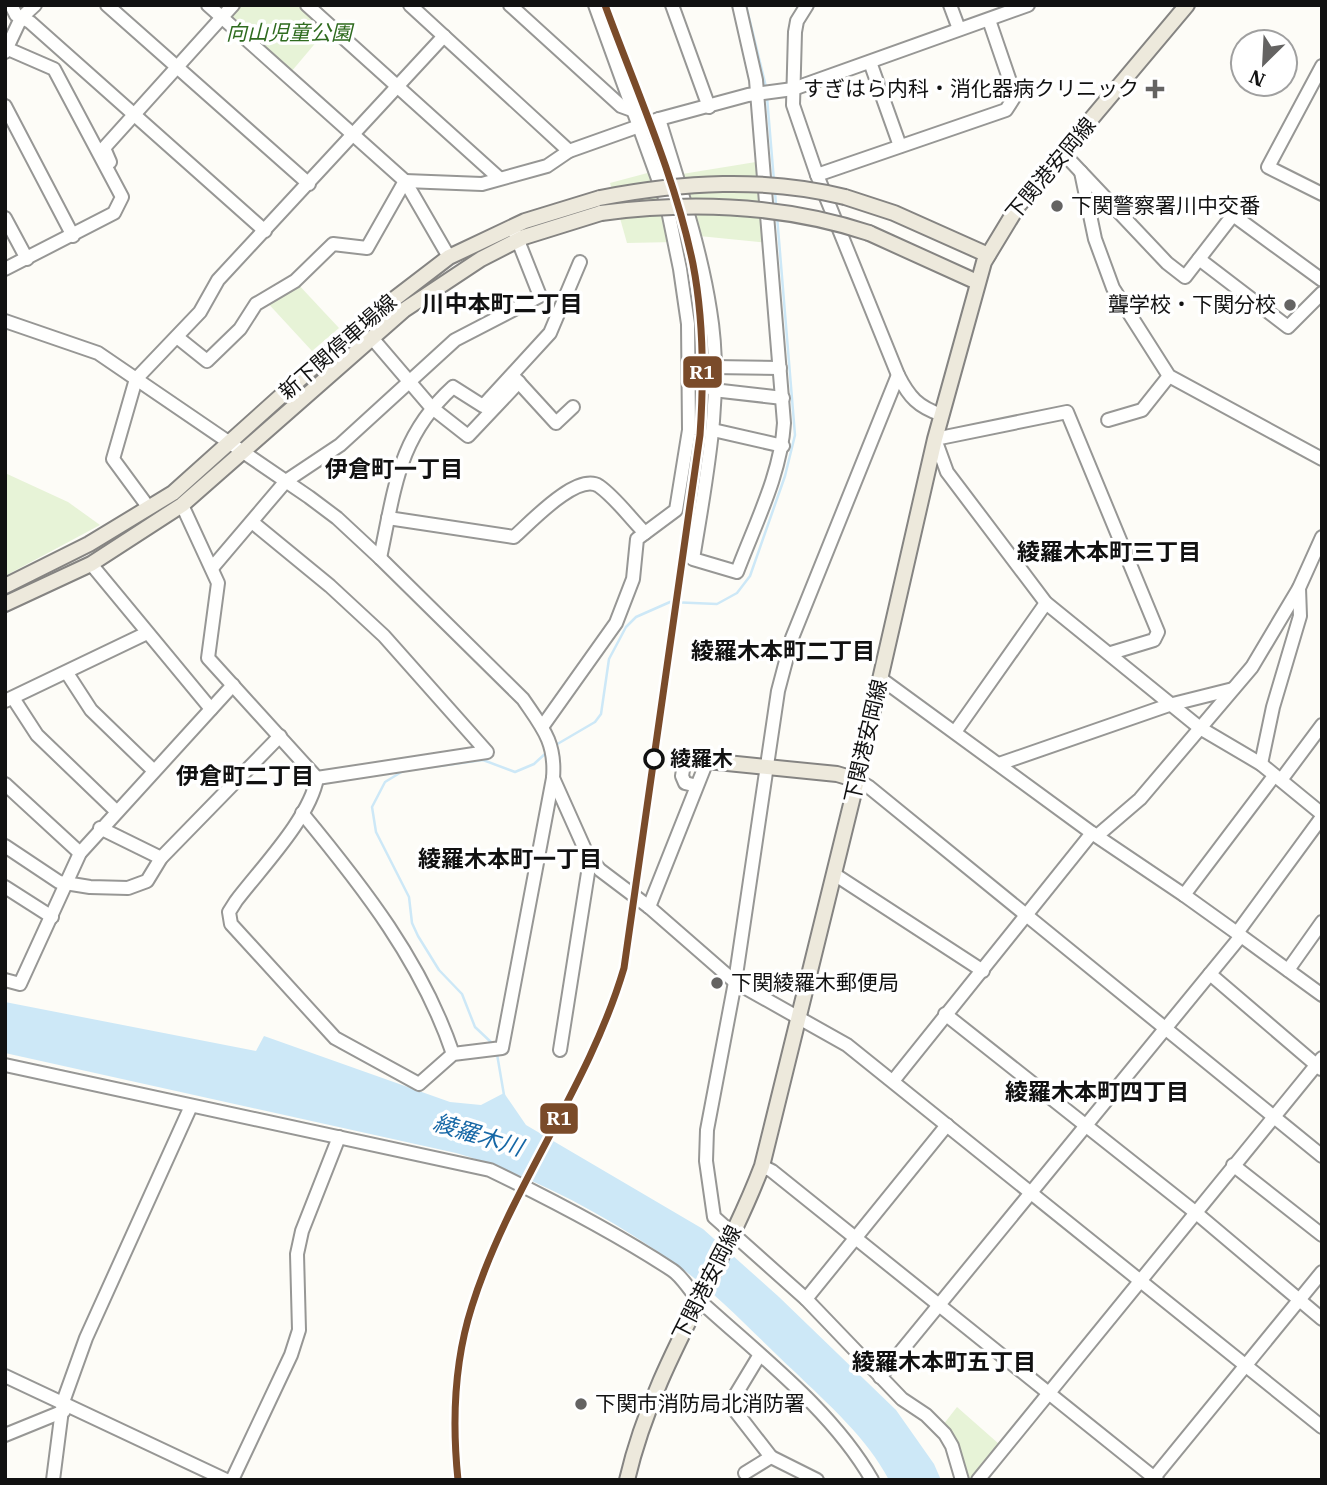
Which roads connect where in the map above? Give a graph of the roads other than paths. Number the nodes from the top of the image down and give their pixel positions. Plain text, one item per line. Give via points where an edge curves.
1 (11, 5) edge
2 (35, 5) edge
3 (107, 5) edge
4 (208, 5) edge
5 (233, 5) edge
6 (307, 5) edge
7 (410, 5) edge
8 (510, 5) edge
9 (595, 5) edge
10 (672, 5) edge
11 (739, 5) edge
12 (807, 5) edge
13 (950, 5) edge
14 (1187, 5) edge
15 (1022, 6) edge
16 (22, 18) junction
17 (222, 18) junction
18 (989, 20) junction
19 (959, 29) junction
20 (444, 36) junction
21 (7, 51) edge
22 (870, 62) junction
23 (1322, 66) edge
24 (176, 67) junction
25 (398, 87) junction
26 (793, 89) junction
27 (763, 93) junction
28 (5, 106) edge
29 (709, 107) junction
30 (632, 110) junction
31 (133, 115) junction
32 (659, 119) junction
33 (639, 127) junction
34 (355, 136) junction
35 (900, 146) junction
36 (569, 151) junction
37 (1063, 154) junction
38 (1081, 172) junction
39 (817, 175) junction
40 (499, 178) junction
41 (405, 181) junction
42 (309, 184) junction
43 (115, 186) junction
44 (1321, 191) edge
45 (601, 205) junction
46 (5, 218) edge
47 (265, 231) junction
48 (515, 233) junction
49 (73, 236) junction
50 (988, 255) junction
51 (449, 257) junction
52 (27, 259) junction
53 (1199, 259) junction
54 (580, 262) dead end
55 (5, 269) edge
56 (1322, 280) edge
57 (977, 282) junction
58 (1322, 293) edge
59 (5, 321) edge
60 (177, 337) junction
61 (372, 338) junction
62 (713, 367) junction
63 (780, 368) junction
64 (898, 375) junction
65 (1169, 376) junction
66 (136, 379) junction
67 (516, 379) junction
68 (407, 382) junction
69 (713, 390) junction
70 (783, 398) junction
71 (431, 407) junction
72 (573, 407) dead end
73 (942, 415) junction
74 (1108, 420) dead end
75 (713, 430) junction
76 (935, 439) junction
77 (230, 442) junction
78 (783, 446) junction
79 (244, 453) junction
80 (1322, 459) edge
81 (286, 481) junction
82 (182, 505) junction
83 (149, 508) junction
84 (388, 518) junction
85 (252, 522) junction
86 (645, 533) junction
87 (1321, 542) edge
88 (380, 558) junction
89 (91, 564) junction
90 (212, 568) junction
91 (5, 586) edge
92 (1299, 588) junction
93 (1046, 603) junction
94 (5, 604) edge
95 (147, 633) junction
96 (1111, 653) junction
97 (67, 673) junction
98 (880, 678) junction
99 (233, 685) junction
100 (1233, 689) junction
101 (9, 699) edge
102 (1169, 705) junction
103 (211, 709) junction
104 (1322, 726) edge
105 (542, 727) junction
106 (1200, 728) junction
107 (955, 732) junction
108 (280, 736) junction
109 (707, 761) junction
110 (999, 764) junction
111 (1261, 764) junction
112 (768, 767) junction
113 (154, 771) junction
114 (317, 778) junction
115 (553, 778) junction
116 (1277, 778) junction
117 (857, 780) junction
118 (5, 783) edge
119 (697, 786) junction
120 (116, 811) junction
121 (302, 813) junction
122 (1322, 816) edge
123 (100, 828) junction
124 (1095, 834) junction
125 (5, 846) edge
126 (80, 853) junction
127 (161, 858) junction
128 (590, 860) junction
129 (834, 874) junction
130 (66, 885) junction
131 (5, 887) edge
132 (1184, 895) junction
133 (649, 907) junction
134 (1026, 915) junction
135 (52, 917) junction
136 (1322, 922) edge
137 (1239, 934) junction
138 (1287, 970) junction
139 (983, 971) junction
140 (1210, 974) junction
141 (5, 980) edge
142 (735, 982) junction
143 (1319, 988) edge
144 (946, 1014) junction
145 (799, 1016) junction
146 (1165, 1026) junction
147 (560, 1049) dead end
148 (453, 1054) junction
149 (1320, 1064) edge
150 (5, 1065) edge
151 (893, 1082) junction
152 (191, 1106) junction
153 (1273, 1116) junction
154 (947, 1125) junction
155 (1085, 1125) junction
156 (339, 1137) junction
157 (1322, 1156) edge
158 (1233, 1165) junction
159 (762, 1166) junction
160 (1032, 1193) junction
161 (1195, 1212) junction
162 (1322, 1235) edge
163 (731, 1236) junction
164 (856, 1237) junction
165 (1322, 1272) edge
166 (1140, 1280) junction
167 (699, 1296) junction
168 (806, 1299) junction
169 (1300, 1300) junction
170 (941, 1306) junction
171 (1322, 1319) edge
172 (759, 1356) junction
173 (1246, 1365) junction
174 (5, 1376) edge
175 (880, 1377) junction
176 (1049, 1394) junction
177 (63, 1406) junction
178 (1322, 1427) edge
179 (5, 1435) edge
180 (771, 1457) junction
181 (746, 1474) dead end
182 (871, 1479) edge
183 (1154, 1479) edge
184 (53, 1480) edge
185 (226, 1480) edge
186 (232, 1480) edge
187 (627, 1480) edge
188 (817, 1480) edge
189 (962, 1480) edge
190 (978, 1480) edge

1 - 16 street
2 - 16 street
3 - 24 street
4 - 17 street
5 - 17 street
6 - 25 street
7 - 20 street
8 - 30 street via 621,106
9 - 30 street
10 - 29 street
11 - 27 street
12 - 26 street via 797,21
13 - 19 street
14 - 37 main road, 下関港安岡線
15 - 18 street
16 - 21 street
16 - 31 street
17 - 24 street
17 - 34 street
18 - 19 street
18 - 35 street via 1015,96 1006,110
19 - 22 street
20 - 25 street
20 - 36 street
21 - 43 street via 54,69
22 - 26 street
22 - 35 street
23 - 44 street via 1268,167
24 - 31 street
24 - 42 street
25 - 34 street
25 - 40 street
26 - 27 street
26 - 39 street via 793,105
27 - 29 street
27 - 63 street
28 - 49 street
29 - 32 street
30 - 33 street
31 - 43 street via 104,148 115,173
31 - 47 street
32 - 33 street
32 - 62 street via 701,262 711,313
33 - 36 street
33 - 86 street via 666,201 675,242 690,364 689,430 676,510
34 - 41 street
34 - 42 street
35 - 39 street
36 - 40 street via 547,166
37 - 38 street
37 - 50 main road, 下関港安岡線 via 1018,206
38 - 53 street via 1185,277
38 - 65 street via 1095,239 1113,288
39 - 64 street
40 - 41 street via 482,184
41 - 51 street
41 - 60 street via 367,248 333,244 295,281 256,304 240,330 207,362
42 - 47 street
43 - 49 street via 122,198 114,213
45 - 48 main road, 新下関停車場線 via 557,224
45 - 50 main road, 新下関停車場線, bridge via 697,184 814,189 894,213
45 - 57 main road, 新下関停車場線, bridge via 737,206 805,215 907,247
46 - 52 street
47 - 60 street via 218,281 200,312
48 - 51 main road, 新下関停車場線
48 - 61 main road, 新下関停車場線 via 404,310
48 - 68 street via 540,296 455,340
49 - 52 street
50 - 57 main road, 下関港安岡線
51 - 77 main road, 新下関停車場線 via 359,326
52 - 55 street
53 - 56 street via 1233,215
53 - 58 street via 1289,327
54 - 67 street via 550,333
57 - 73 main road, 下関港安岡線
59 - 66 street via 98,353
60 - 66 street
61 - 68 street
61 - 79 main road, 新下関停車場線
62 - 63 street
62 - 69 street
63 - 70 street
64 - 73 street via 910,398
64 - 112 street via 792,638 778,691
65 - 74 street via 1142,410
65 - 80 street
66 - 77 street
66 - 83 street via 113,458
67 - 71 street via 483,406 453,387
67 - 71 street via 468,436
67 - 72 street via 556,423
68 - 71 street
68 - 81 street via 340,445
69 - 70 street
69 - 75 street
70 - 78 street
71 - 84 street via 404,451
73 - 76 main road, 下関港安岡線
75 - 78 street
75 - 78 street via 693,559 737,572
76 - 93 street via 947,472
76 - 96 street via 1067,412 1158,632 1154,640
76 - 98 main road, 下関港安岡線
77 - 79 street
77 - 83 main road, 新下関停車場線 via 173,493
79 - 81 street
79 - 82 main road, 新下関停車場線
81 - 85 street
81 - 88 street via 337,518
82 - 89 main road, 新下関停車場線
82 - 90 street
83 - 91 main road, 新下関停車場線
84 - 86 street via 514,537 563,494 586,483 597,485
84 - 88 street
85 - 90 street
85 - 114 street via 384,636 487,752
86 - 105 street via 637,540 633,579 616,623
87 - 92 street
88 - 105 street via 523,699
89 - 94 main road, 新下関停車場線
89 - 95 street
90 - 99 street via 218,583 208,658
92 - 100 street via 1252,667
92 - 111 street via 1300,616
93 - 96 street
93 - 107 street
95 - 97 street
95 - 103 street
96 - 102 street
97 - 101 street
97 - 113 street via 91,710
98 - 107 street
98 - 117 main road, 下関港安岡線
99 - 103 street
99 - 108 street
100 - 102 street
100 - 106 street
101 - 120 street via 37,735
102 - 106 street
102 - 110 street
103 - 113 street
104 - 116 street
105 - 115 street via 554,755
106 - 111 street
106 - 124 street via 1140,799
107 - 110 street
108 - 114 street
108 - 127 street
109 - 112 main road
109 - 119 street
109 - 119 street via 698,755 685,758 682,776 685,783
110 - 124 street
111 - 116 street
112 - 117 main road
112 - 142 street
113 - 120 street
114 - 121 street
115 - 128 street
115 - 148 street via 502,1048
116 - 122 street
116 - 132 street
117 - 129 main road, 下関港安岡線
117 - 134 street
118 - 126 street
119 - 133 street
120 - 123 street
121 - 148 street via 362,886 401,945 441,1019
121 - 148 street via 236,901 229,912 231,924 335,1038 419,1084
122 - 137 street
123 - 126 street
123 - 127 street
124 - 132 street
124 - 134 street
125 - 130 street
126 - 130 street
127 - 130 street via 147,881 128,888
128 - 133 street
128 - 147 street
129 - 139 street
129 - 145 main road, 下関港安岡線
130 - 135 street
131 - 135 street
132 - 137 street
133 - 142 street
134 - 139 street
134 - 146 street
135 - 141 street via 20,984
136 - 138 street
137 - 138 street
137 - 140 street
138 - 143 street
139 - 144 street
140 - 146 street
140 - 149 street
142 - 145 street
142 - 163 street via 711,1102 706,1161 714,1217
144 - 151 street
144 - 155 street
145 - 151 street via 847,1045
145 - 159 main road, 下関港安岡線
146 - 153 street
146 - 155 street
149 - 153 street
150 - 152 street
151 - 154 street
152 - 156 street
152 - 177 street via 86,1338
153 - 157 street
153 - 158 street
154 - 160 street
154 - 164 street
155 - 160 street
155 - 161 street
156 - 167 street via 490,1170 675,1271
156 - 186 street via 297,1254 299,1331
158 - 161 street
158 - 162 street
159 - 163 main road, 下関港安岡線
159 - 164 street
160 - 166 street
160 - 170 street
161 - 166 street
161 - 169 street
163 - 167 main road, 下関港安岡線
163 - 168 street
164 - 168 street
164 - 170 street
165 - 169 street
166 - 173 street
166 - 176 street
167 - 172 street
167 - 187 main road, 下関港安岡線 via 641,1423
168 - 175 street
169 - 171 street
169 - 173 street
170 - 175 street
170 - 176 street
172 - 180 street via 730,1404
172 - 182 street via 831,1422
173 - 178 street
173 - 183 street
174 - 177 street
175 - 189 street via 945,1434
176 - 183 street
176 - 190 street
177 - 179 street
177 - 184 street
177 - 185 street
180 - 181 street
180 - 188 street

